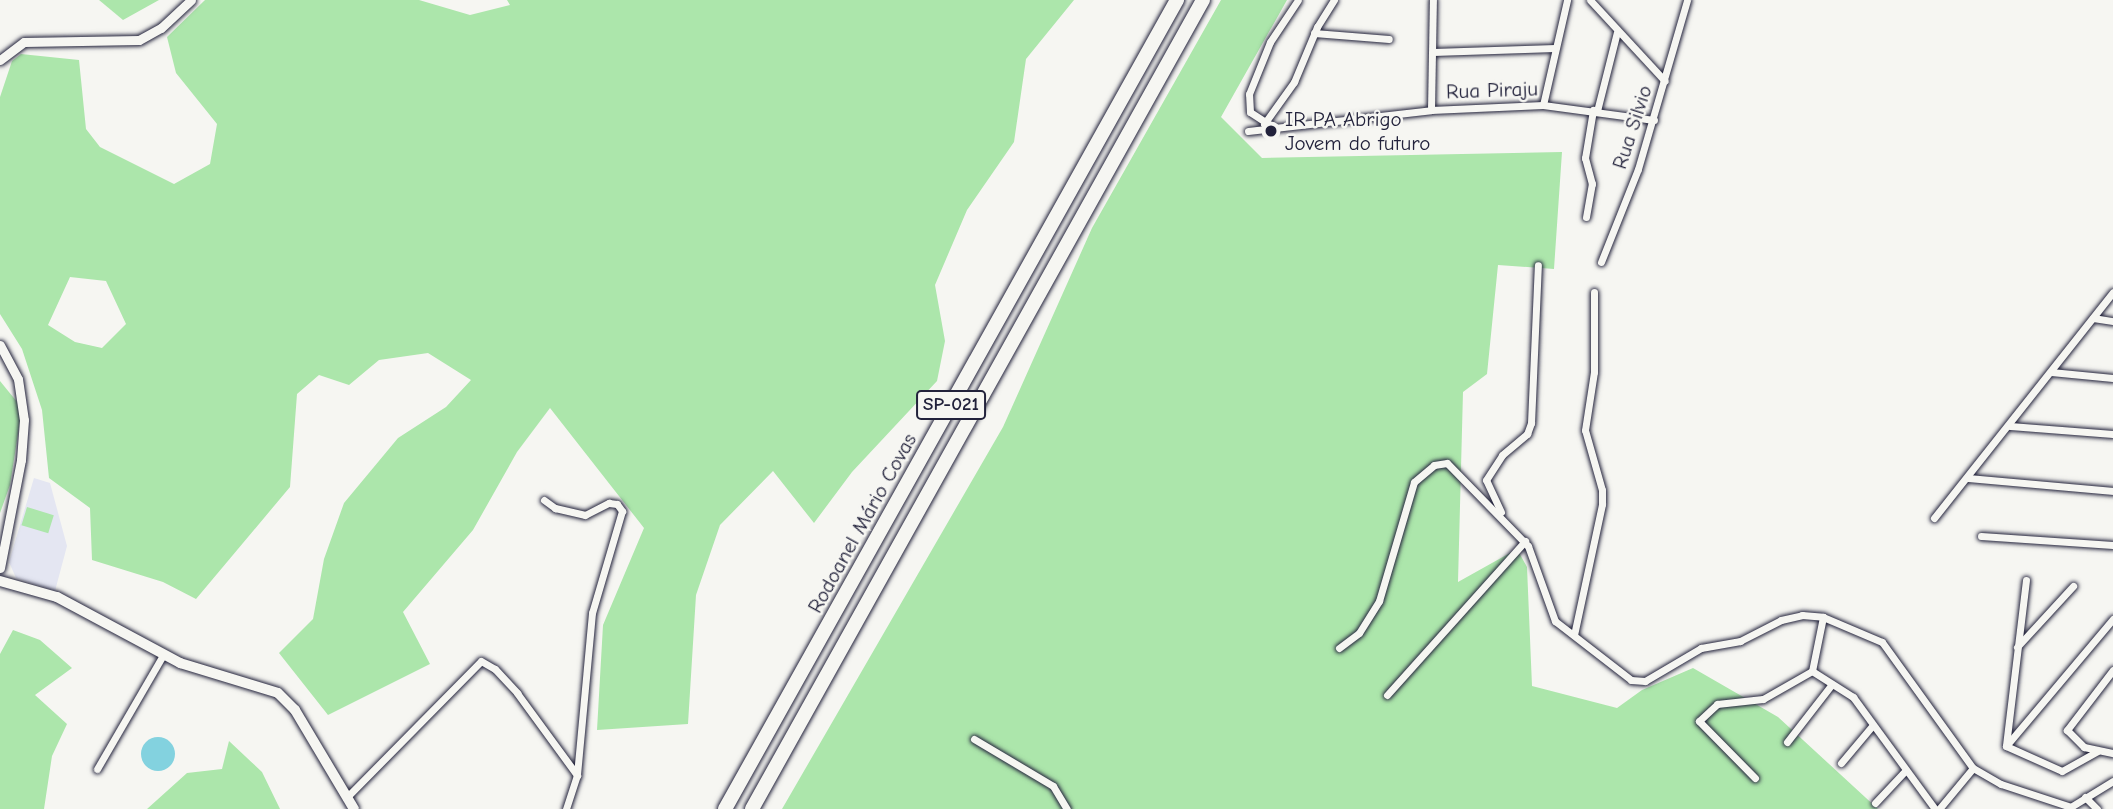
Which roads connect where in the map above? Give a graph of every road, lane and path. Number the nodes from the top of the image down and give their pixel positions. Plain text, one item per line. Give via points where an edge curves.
1 (191, 0) edge
2 (1177, 0) edge
3 (1203, 0) edge
4 (1298, 0) edge
5 (1334, 0) edge
6 (1433, 0) edge
7 (1567, 0) edge
8 (1590, 0) edge
9 (1687, 0) edge
10 (1617, 32) junction
11 (1314, 33) junction
12 (1389, 39) dead end
13 (1555, 48) junction
14 (1433, 52) junction
15 (0, 60) edge
16 (1665, 81) junction
17 (1543, 104) junction
18 (1431, 110) junction
19 (1595, 111) junction
20 (1654, 120) junction
21 (1264, 124) junction
22 (1274, 128) junction
23 (1248, 131) dead end
24 (1586, 217) dead end
25 (1601, 262) dead end
26 (1538, 265) dead end
27 (1594, 292) dead end
28 (2113, 292) edge
29 (2093, 318) junction
30 (2113, 321) edge
31 (0, 345) edge
32 (2050, 372) junction
33 (2113, 378) edge
34 (2010, 426) junction
35 (2113, 434) edge
36 (1968, 478) junction
37 (2113, 491) edge
38 (544, 500) dead end
39 (1503, 517) junction
40 (1934, 518) dead end
41 (1981, 536) dead end
42 (1525, 541) junction
43 (2113, 545) edge
44 (0, 568) edge
45 (2026, 580) dead end
46 (0, 581) edge
47 (2073, 586) dead end
48 (1823, 617) junction
49 (2113, 620) edge
50 (1574, 635) junction
51 (1339, 648) dead end
52 (2017, 648) junction
53 (163, 655) junction
54 (2113, 670) edge
55 (1812, 671) junction
56 (1832, 684) junction
57 (1387, 695) dead end
58 (1872, 726) junction
59 (974, 739) dead end
60 (1787, 741) dead end
61 (2006, 746) junction
62 (2098, 751) junction
63 (2113, 753) edge
64 (1842, 763) dead end
65 (1973, 768) junction
66 (97, 769) dead end
67 (1905, 771) junction
68 (577, 775) junction
69 (1755, 778) dead end
70 (2113, 781) edge
71 (2085, 797) junction
72 (346, 799) junction
73 (1875, 803) dead end
74 (2070, 808) edge
75 (354, 809) edge
76 (566, 809) edge
77 (726, 809) edge
78 (752, 809) edge
79 (1067, 809) edge
80 (1937, 809) edge
81 (2097, 809) edge

1 - 15 street via 161,28 138,40 24,42
2 - 77 highway, Rodoanel Mário Covas / SP-021
3 - 78 highway, Rodoanel Mário Covas / SP-021
4 - 21 street via 1269,41 1252,85 1250,112
5 - 11 street
6 - 14 street
7 - 13 street
8 - 10 street
9 - 16 street, Rua Silvio
10 - 16 street
10 - 19 street
11 - 12 street
11 - 21 street via 1294,82
13 - 14 street
13 - 17 street
14 - 18 street
16 - 20 street, Rua Silvio
17 - 18 street, Rua Piraju
17 - 19 street, Rua Piraju
18 - 22 street, Rua Piraju
19 - 20 street, Rua Piraju
19 - 24 street via 1584,166 1592,184
20 - 25 street, Rua Silvio
21 - 22 street
22 - 23 street, Rua Piraju
26 - 39 street via 1531,423 1527,434 1502,455 1486,480
27 - 50 street via 1594,372 1585,430 1602,504
28 - 29 street
29 - 30 street
29 - 32 street
31 - 44 street via 18,379 24,420
32 - 33 street
32 - 34 street
34 - 35 street
34 - 36 street
36 - 37 street
36 - 40 street
38 - 68 street via 555,508 586,515 609,503 617,504 622,512 592,613
39 - 42 street
39 - 51 street via 1447,463 1440,462 1423,473 1409,497 1379,601 1359,633
41 - 43 street
42 - 50 street via 1550,614
42 - 57 street
45 - 52 street
46 - 53 main road via 57,597
47 - 52 street
48 - 50 street via 1781,620 1740,642 1701,648 1637,682
48 - 55 street
48 - 65 street via 1882,642
49 - 61 street
52 - 61 street
53 - 66 street
53 - 72 main road via 282,696
54 - 62 street via 2067,730 2072,740
55 - 56 street
55 - 69 street via 1763,699 1717,704 1699,721
56 - 58 street via 1853,697
56 - 60 street
58 - 64 street
58 - 67 street
59 - 79 street via 1053,786
61 - 62 street via 2062,771
62 - 63 street
65 - 74 street via 2001,784
65 - 80 street
67 - 73 street
67 - 80 street
68 - 72 street via 517,693 481,661
68 - 76 street
70 - 71 street
71 - 74 street
71 - 81 street
72 - 75 main road

